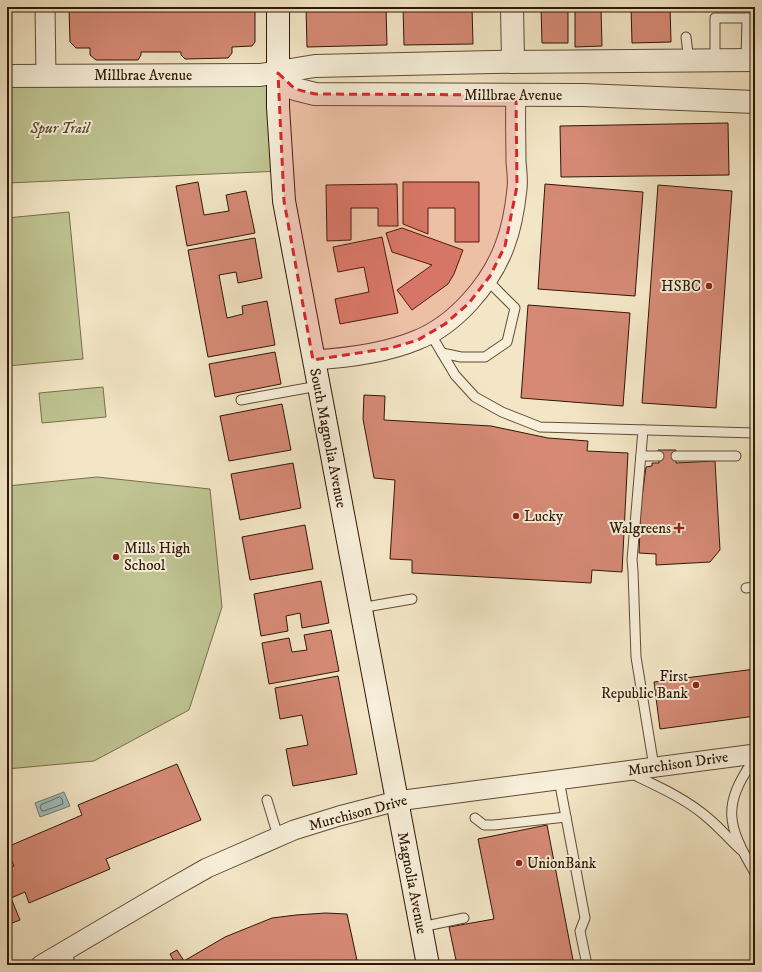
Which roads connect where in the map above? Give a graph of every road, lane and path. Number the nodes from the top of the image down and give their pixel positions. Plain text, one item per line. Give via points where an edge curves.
1 (45, 7) edge
2 (278, 7) edge
3 (512, 7) edge
4 (751, 18) edge
5 (686, 37) dead end
6 (751, 60) edge
7 (689, 61) junction
8 (715, 61) junction
9 (513, 62) junction
10 (278, 73) junction
11 (7, 76) edge
12 (46, 76) junction
13 (516, 95) junction
14 (755, 102) edge
15 (487, 280) junction
16 (430, 333) junction
17 (442, 354) junction
18 (313, 360) junction
19 (318, 386) junction
20 (241, 400) dead end
21 (643, 430) junction
22 (755, 433) edge
23 (641, 456) junction
24 (659, 456) dead end
25 (676, 456) dead end
26 (736, 456) dead end
27 (412, 599) dead end
28 (360, 608) junction
29 (755, 754) edge
30 (755, 758) edge
31 (654, 767) junction
32 (625, 771) junction
33 (559, 780) junction
34 (267, 800) dead end
35 (397, 801) junction
36 (566, 817) junction
37 (475, 818) dead end
38 (278, 836) junction
39 (741, 850) junction
40 (755, 873) edge
41 (464, 918) dead end
42 (421, 927) junction
43 (68, 957) edge
44 (41, 965) edge
45 (428, 965) edge
46 (587, 965) edge

1 - 12 street
2 - 10 street
3 - 9 street
4 - 6 lane
4 - 8 lane via 715,18
5 - 7 lane
6 - 8 street, Millbrae Avenue
7 - 8 street, Millbrae Avenue
7 - 9 street, Millbrae Avenue
9 - 10 street, Millbrae Avenue via 315,66
10 - 12 street, Millbrae Avenue
10 - 13 street, Millbrae Avenue via 295,88 315,94
10 - 18 street, South Magnolia Avenue via 280,159 284,200
11 - 12 street, Millbrae Avenue
13 - 14 street, Millbrae Avenue
13 - 15 street via 517,186 513,217 505,246
15 - 16 street via 469,303 445,324
15 - 17 lane via 514,308 507,342 485,357
16 - 17 lane
16 - 18 street via 418,340 391,348 336,359
17 - 21 lane via 454,374 475,397 502,412 540,427
18 - 19 street, South Magnolia Avenue
19 - 20 lane
19 - 28 street, South Magnolia Avenue
21 - 22 lane
21 - 23 lane
23 - 24 lane
23 - 31 lane via 632,560 636,657
25 - 26 lane
27 - 28 lane
28 - 35 street, South Magnolia Avenue
29 - 31 street, Murchison Drive
30 - 39 lane via 737,788 731,812
31 - 32 street, Murchison Drive
32 - 33 street, Murchison Drive
32 - 39 lane via 693,806
33 - 35 street, Murchison Drive
33 - 36 lane
34 - 38 lane
35 - 38 street, Murchison Drive
35 - 42 street, Magnolia Avenue
36 - 37 lane via 494,826 484,826
36 - 46 lane via 585,918 580,931
38 - 43 street, Murchison Drive via 207,868
39 - 40 lane
41 - 42 lane
42 - 45 street, Magnolia Avenue
43 - 44 street, Murchison Drive

